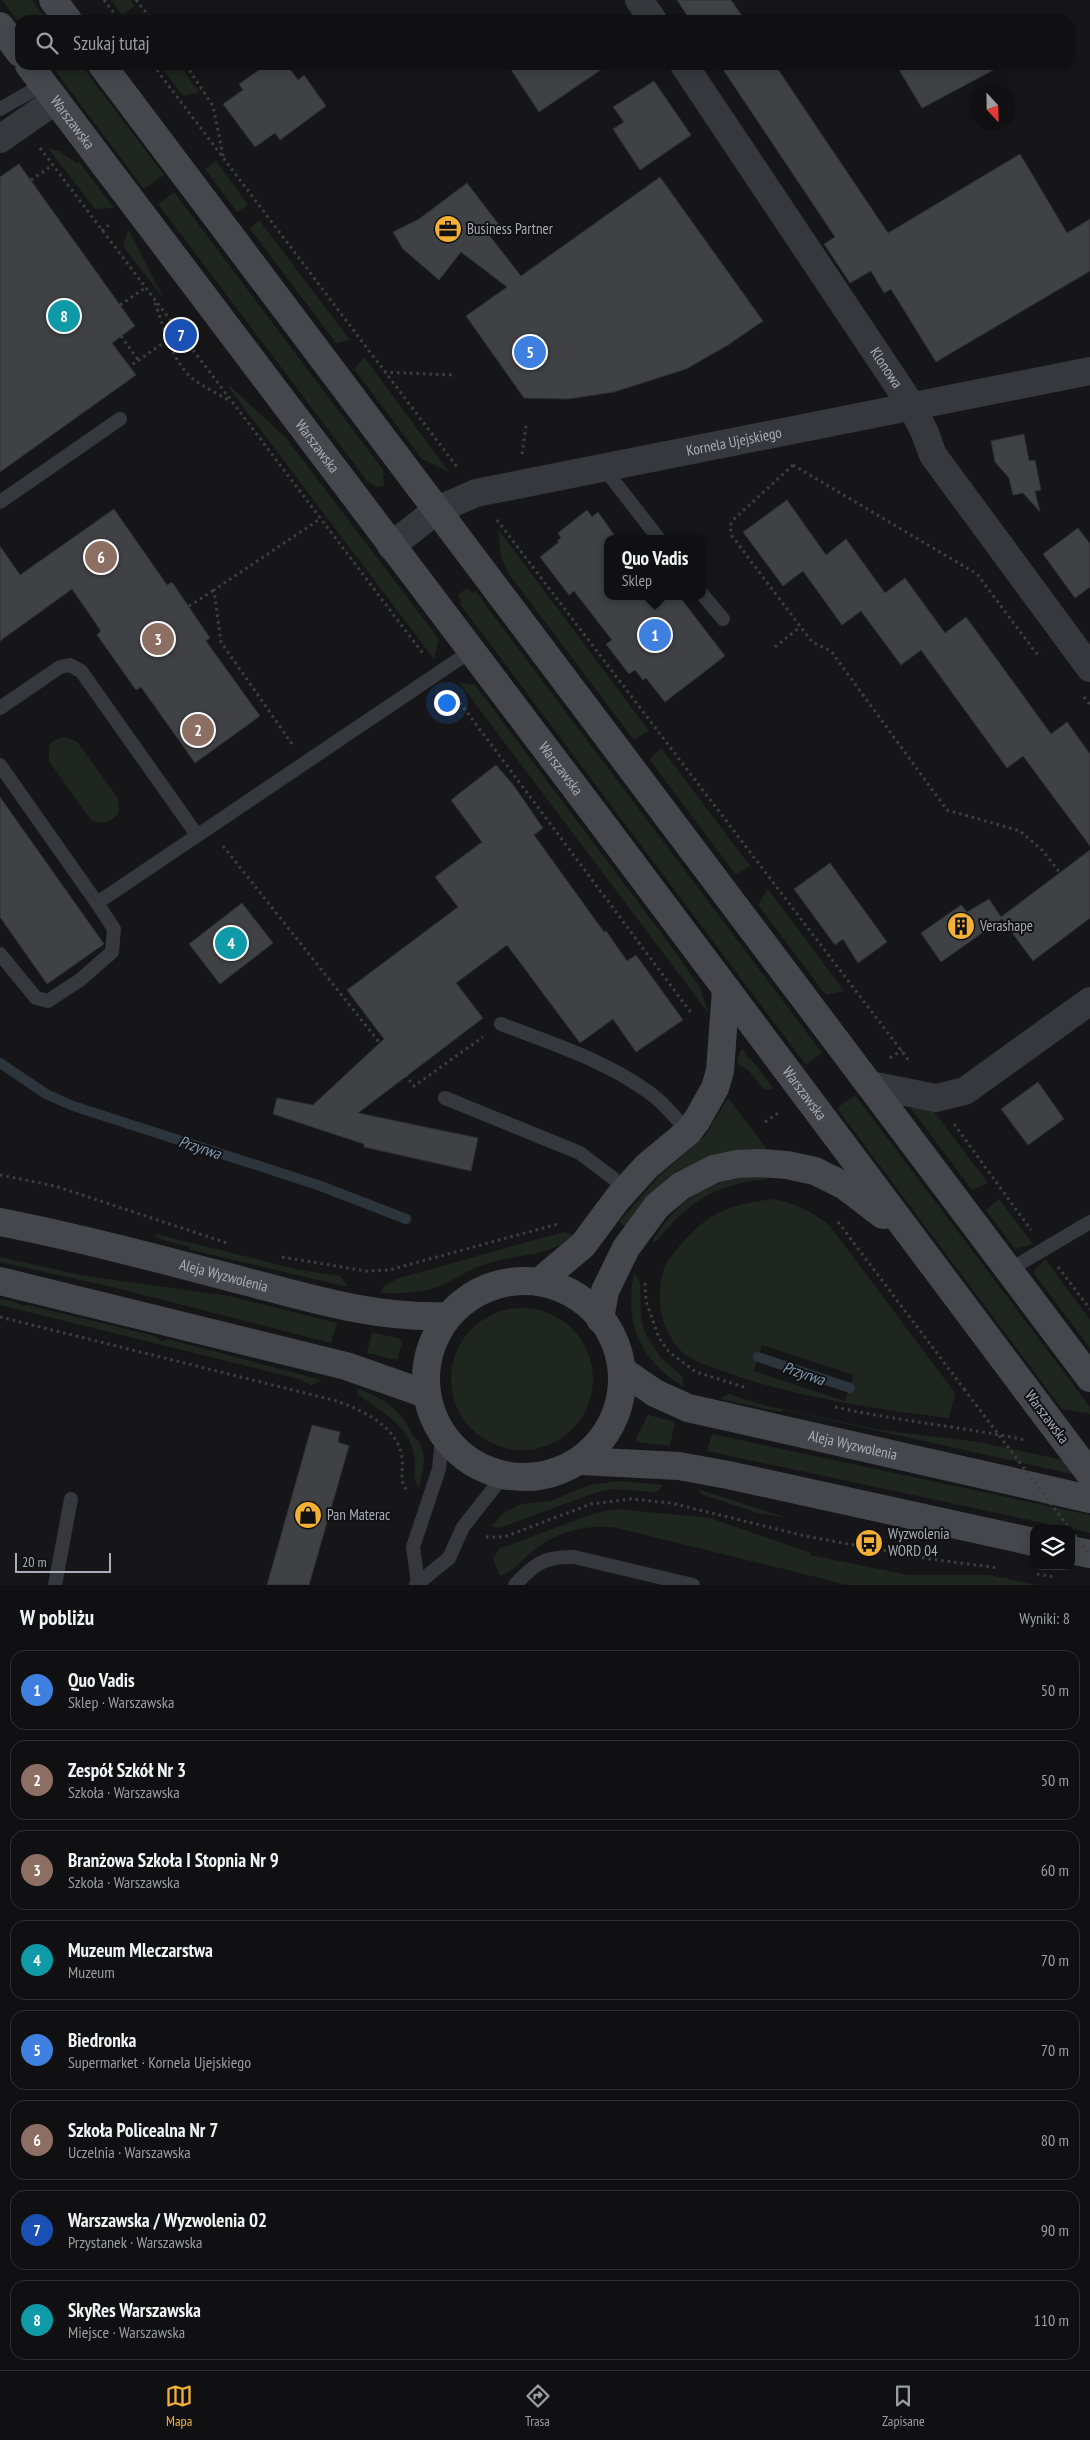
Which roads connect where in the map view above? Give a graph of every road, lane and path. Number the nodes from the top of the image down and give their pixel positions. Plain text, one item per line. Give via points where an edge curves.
1 (53, 0) edge
2 (104, 0) edge
3 (136, 0) edge
4 (639, 0) edge
5 (64, 15) edge
6 (115, 15) edge
7 (148, 15) edge
8 (650, 15) edge
9 (0, 26) edge
10 (15, 46) edge
11 (106, 70) edge
12 (157, 70) edge
13 (189, 70) edge
14 (687, 70) edge
15 (43, 83) edge
16 (7, 124) edge
17 (224, 160) junction
18 (53, 165) junction
19 (31, 180) dead end
20 (145, 288) junction
21 (154, 300) junction
22 (120, 305) dead end
23 (179, 332) junction
24 (121, 336) dead end
25 (168, 339) junction
26 (138, 360) junction
27 (1090, 371) edge
28 (384, 372) junction
29 (452, 375) dead end
30 (90, 394) dead end
31 (232, 402) junction
32 (911, 405) junction
33 (120, 419) dead end
34 (772, 434) junction
35 (793, 465) junction
36 (602, 467) junction
37 (476, 493) junction
38 (0, 502) edge
39 (437, 510) junction
40 (320, 518) junction
41 (656, 535) edge
42 (391, 546) junction
43 (977, 574) dead end
44 (214, 590) junction
45 (706, 599) edge
46 (189, 606) dead end
47 (723, 619) dead end
48 (800, 627) junction
49 (775, 647) dead end
50 (470, 651) junction
51 (1090, 668) edge
52 (438, 673) junction
53 (0, 708) edge
54 (305, 763) junction
55 (0, 765) edge
56 (203, 832) junction
57 (1070, 884) dead end
58 (97, 903) junction
59 (0, 954) edge
60 (726, 989) junction
61 (1090, 1001) edge
62 (695, 1021) dead end
63 (501, 1024) joint
64 (870, 1085) junction
65 (445, 1098) dead end
66 (936, 1098) junction
67 (688, 1132) junction
68 (0, 1175) edge
69 (627, 1189) junction
70 (834, 1216) dead end
71 (0, 1222) edge
72 (1090, 1222) edge
73 (560, 1224) dead end
74 (908, 1234) junction
75 (231, 1244) dead end
76 (1044, 1248) junction
77 (277, 1256) dead end
78 (1009, 1270) junction
79 (646, 1279) dead end
80 (0, 1281) edge
81 (539, 1282) junction
82 (1090, 1309) edge
83 (448, 1316) junction
84 (0, 1317) edge
85 (600, 1319) junction
86 (623, 1370) junction
87 (1090, 1378) edge
88 (750, 1389) dead end
89 (426, 1394) junction
90 (826, 1406) dead end
91 (442, 1438) junction
92 (1034, 1442) dead end
93 (581, 1461) junction
94 (1090, 1474) edge
95 (504, 1476) junction
96 (412, 1495) dead end
97 (71, 1499) dead end
98 (1090, 1499) edge
99 (1067, 1525) edge
100 (1075, 1535) edge
101 (482, 1537) dead end
102 (1030, 1541) edge
103 (1075, 1551) edge
104 (1090, 1555) edge
105 (1005, 1569) dead end
106 (1033, 1573) dead end
107 (1060, 1578) dead end
108 (418, 1584) edge
109 (55, 1585) edge
110 (515, 1585) edge
111 (693, 1585) edge

1 - 5 main road
2 - 6 path
3 - 7 path
4 - 8 street
9 - 10 main road
11 - 39 main road
12 - 17 path
13 - 17 path via 213,106
14 - 32 street, Klonowa
15 - 16 street
15 - 42 main road, Warszawska
16 - 18 path
17 - 28 path
18 - 19 path
18 - 20 path
20 - 21 path
20 - 22 path
21 - 23 path
21 - 25 path
23 - 25 path
23 - 31 path
24 - 26 path
25 - 26 path
25 - 31 path via 175,357 194,379
26 - 30 path
27 - 32 street, Kornela Ujejskiego
28 - 29 path
28 - 37 path
31 - 40 path
32 - 34 street, Kornela Ujejskiego
32 - 51 street, Klonowa via 932,455
33 - 38 lane
34 - 35 path
34 - 36 street, Kornela Ujejskiego
35 - 43 path
35 - 48 path via 730,526 732,536
36 - 37 street, Kornela Ujejskiego
36 - 41 lane
37 - 39 street, Kornela Ujejskiego
37 - 66 path via 894,1038
39 - 42 street, Kornela Ujejskiego
39 - 64 main road
40 - 44 path
40 - 52 path
42 - 50 main road, Warszawska
44 - 46 path
44 - 54 path via 221,642
45 - 47 lane
48 - 49 path
48 - 57 path via 812,642 831,651 947,810 1020,831 1042,850
50 - 52 lane
50 - 60 main road, Warszawska
52 - 54 lane
52 - 62 path
53 - 56 lane via 60,667 70,665 81,671
54 - 56 lane
55 - 58 lane
56 - 58 lane
56 - 63 path via 414,1086
58 - 59 lane via 114,929 112,952 80,980 48,1001 36,998
60 - 67 main road via 720,1071 714,1088
60 - 74 main road, Warszawska
61 - 66 street via 965,1090
63 - 67 lane via 592,1059 632,1082 668,1109
64 - 66 street
64 - 78 main road
65 - 69 lane via 580,1153
66 - 76 path
67 - 69 main road via 647,1166
68 - 75 path via 55,1186
69 - 81 main road via 583,1245
70 - 99 path, bridge
71 - 83 main road, Aleja Wyzwolenia via 72,1236 357,1310 414,1317
72 - 76 lane
73 - 77 path via 389,1270 366,1271
74 - 85 main road via 845,1186 815,1171 788,1164 760,1163 714,1169 682,1186 651,1213 626,1248 605,1291
74 - 94 main road, Warszawska, bridge
76 - 78 lane
76 - 82 path
78 - 87 main road
79 - 88 path via 646,1301 659,1338 669,1352 696,1372
80 - 89 main road via 346,1366
81 - 83 main road via 505,1282 473,1293
81 - 85 main road via 563,1289
83 - 89 main road via 434,1338 426,1364
84 - 96 path via 337,1401 366,1412 380,1422 398,1445 402,1458 402,1481
85 - 86 main road via 616,1343
86 - 93 main road via 616,1417 605,1437
86 - 98 main road, Aleja Wyzwolenia via 656,1393 688,1408
89 - 91 main road via 432,1418
90 - 92 path
91 - 95 main road via 473,1464
91 - 108 lane via 439,1469 412,1547
93 - 95 main road via 564,1470 536,1477
93 - 102 main road via 646,1463 720,1473
95 - 108 lane via 463,1527 450,1558
97 - 109 lane
100 - 104 path, bridge
101 - 105 path via 504,1537 591,1504 632,1499 671,1503 815,1538 930,1560
103 - 104 main road
106 - 107 path
110 - 111 lane via 530,1569 554,1556 574,1556

